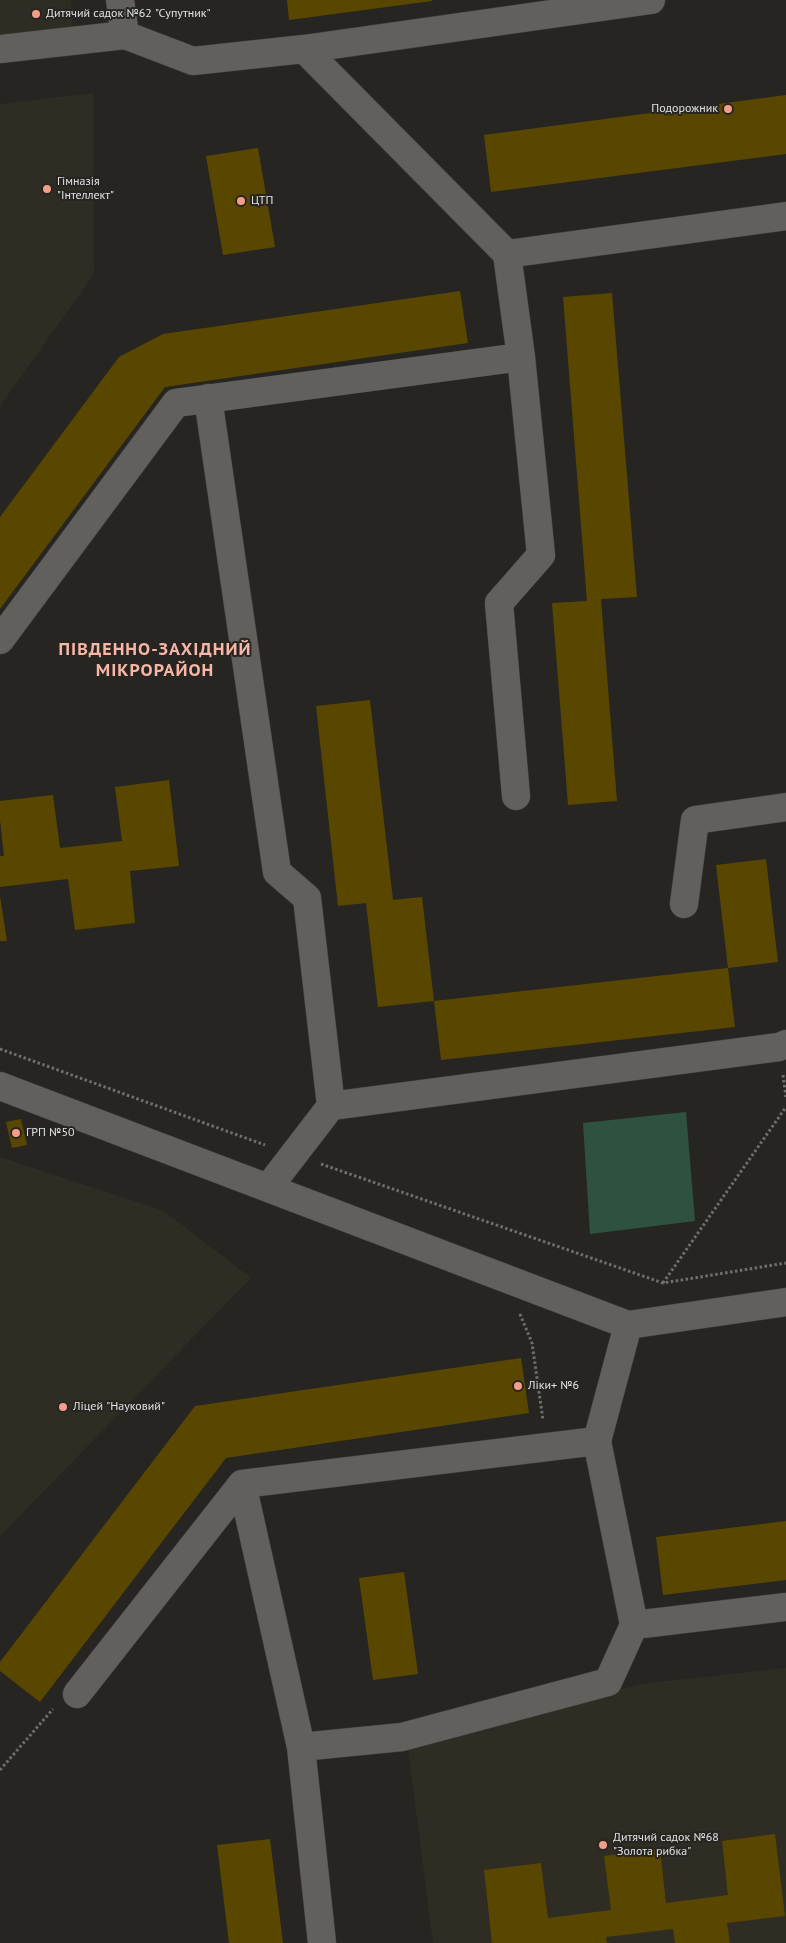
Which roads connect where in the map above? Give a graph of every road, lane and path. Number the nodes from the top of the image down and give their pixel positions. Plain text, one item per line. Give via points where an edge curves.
1 (120, 0) edge
2 (651, 0) edge
3 (125, 35) junction
4 (304, 48) junction
5 (0, 49) edge
6 (786, 216) edge
7 (507, 254) junction
8 (522, 357) junction
9 (208, 398) junction
10 (0, 640) edge
11 (516, 796) dead end
12 (786, 807) edge
13 (684, 904) dead end
14 (786, 1044) edge
15 (0, 1049) edge
16 (0, 1086) edge
17 (331, 1106) junction
18 (786, 1107) edge
19 (294, 1155) junction
20 (268, 1188) junction
21 (786, 1263) edge
22 (663, 1283) junction
23 (786, 1302) edge
24 (516, 1306) dead end
25 (628, 1324) junction
26 (597, 1442) junction
27 (547, 1447) junction
28 (242, 1484) junction
29 (786, 1607) edge
30 (634, 1625) junction
31 (77, 1694) dead end
32 (54, 1708) dead end
33 (301, 1746) junction
34 (0, 1770) edge
35 (322, 1943) edge

1 - 3 street
2 - 4 street
3 - 4 street via 193,61
3 - 5 street
4 - 7 street
6 - 7 street
7 - 8 street
8 - 9 street
8 - 11 street via 540,555 499,603
9 - 10 street via 176,403
9 - 17 street via 277,872 307,898
12 - 13 street via 695,820
14 - 17 street
15 - 19 path
16 - 20 street
17 - 19 street
18 - 22 path
19 - 20 street
19 - 22 path
20 - 25 street
21 - 22 path
23 - 25 street
24 - 27 path via 532,1344
25 - 26 street
26 - 27 street
26 - 30 street
27 - 28 street
28 - 31 street
28 - 33 street
29 - 30 street
30 - 33 street via 608,1682 402,1737
32 - 34 path
33 - 35 street

